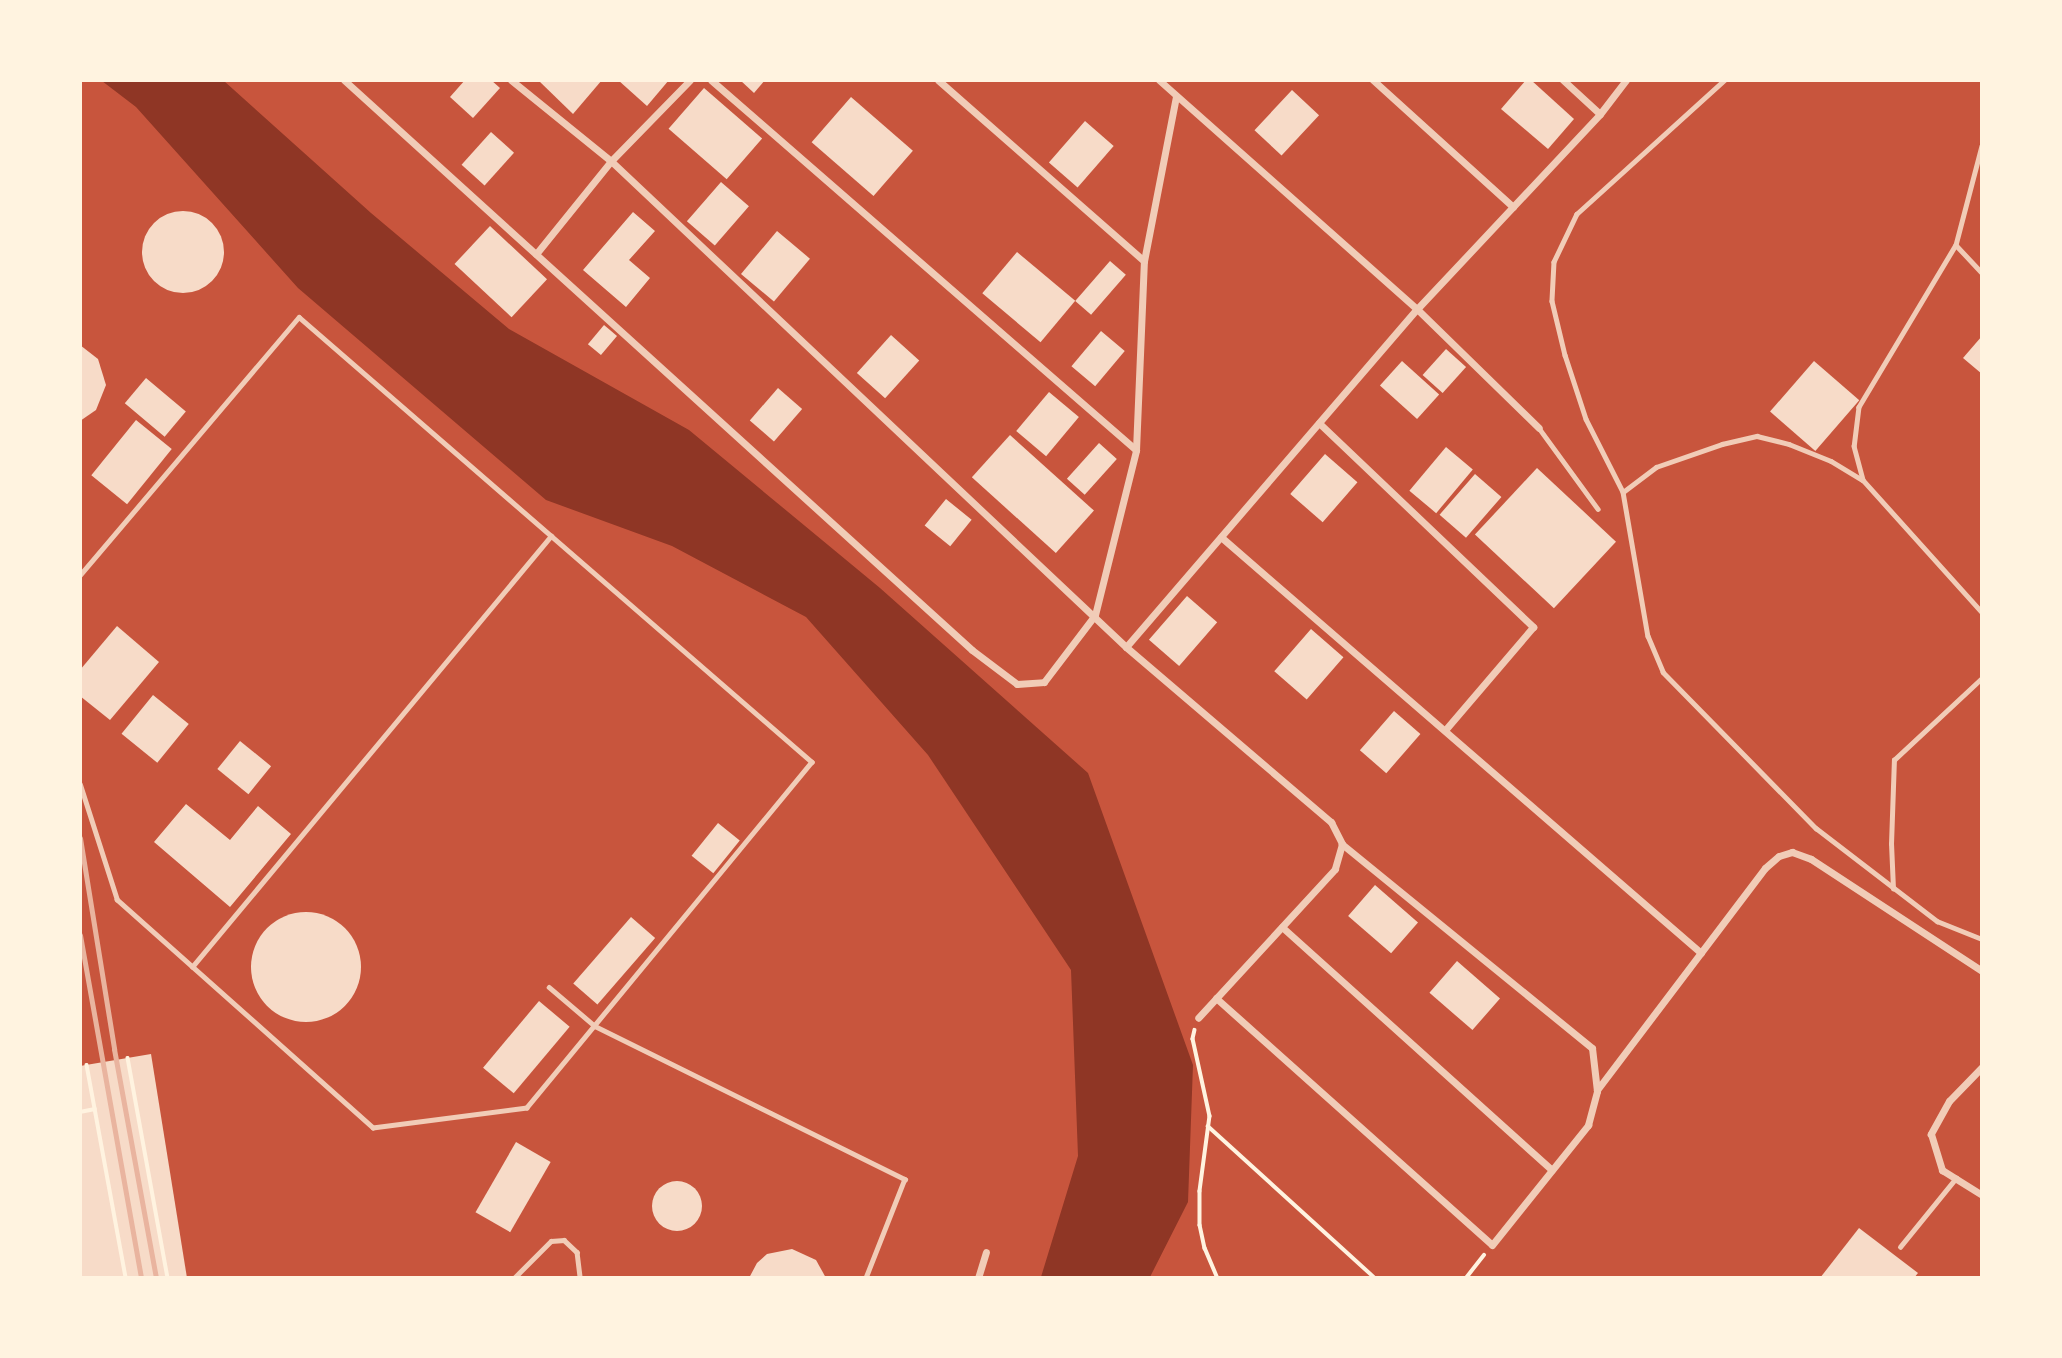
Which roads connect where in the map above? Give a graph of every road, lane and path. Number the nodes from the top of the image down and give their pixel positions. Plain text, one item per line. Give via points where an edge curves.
1 (344, 80) edge
2 (511, 80) edge
3 (690, 80) edge
4 (711, 80) edge
5 (938, 80) edge
6 (1159, 80) edge
7 (1373, 80) edge
8 (1563, 80) edge
9 (1626, 80) edge
10 (1725, 80) edge
11 (1177, 96) junction
12 (1600, 114) junction
13 (1982, 146) edge
14 (611, 161) junction
15 (1513, 207) junction
16 (1955, 245) junction
17 (536, 254) junction
18 (1144, 261) junction
19 (1982, 272) edge
20 (1417, 309) junction
21 (1319, 423) junction
22 (1539, 428) joint
23 (1136, 450) junction
24 (1863, 480) junction
25 (1623, 492) junction
26 (1598, 509) dead end
27 (551, 536) junction
28 (1221, 537) junction
29 (80, 575) edge
30 (1982, 612) edge
31 (1095, 615) junction
32 (1126, 647) junction
33 (1982, 678) edge
34 (1445, 730) junction
35 (80, 785) edge
36 (1342, 844) junction
37 (1893, 890) junction
38 (1282, 927) junction
39 (1982, 939) edge
40 (1701, 953) junction
41 (192, 967) junction
42 (1982, 971) edge
43 (550, 987) dead end
44 (1216, 998) junction
45 (1198, 1017) joint
46 (594, 1026) junction
47 (128, 1058) dead end
48 (87, 1065) dead end
49 (1982, 1067) edge
50 (1597, 1091) junction
51 (96, 1109) junction
52 (80, 1112) edge
53 (1208, 1126) junction
54 (1552, 1170) junction
55 (1956, 1178) junction
56 (1982, 1195) edge
57 (1492, 1245) junction
58 (1900, 1247) dead end
59 (986, 1252) dead end
60 (127, 1278) edge
61 (168, 1278) edge
62 (514, 1278) edge
63 (580, 1278) edge
64 (866, 1278) edge
65 (978, 1278) edge
66 (1218, 1278) edge
67 (1375, 1278) edge
68 (1466, 1278) edge

1 - 17 street
2 - 14 street
3 - 14 street
4 - 23 street
5 - 18 street
6 - 11 street
7 - 15 street
8 - 12 street
9 - 12 street
10 - 25 lane via 1577,214 1554,262 1552,301 1564,355 1586,419
11 - 18 street
11 - 20 street
12 - 15 street
13 - 16 lane
14 - 17 street
14 - 31 street
15 - 20 street
16 - 19 lane
16 - 24 lane via 1859,407 1854,446
17 - 31 street via 972,650 1017,684 1044,682
18 - 23 street
20 - 21 street
20 - 22 street
21 - 28 street
21 - 34 street via 1533,627
22 - 26 lane
23 - 31 street
24 - 25 lane via 1831,461 1757,436 1656,467
24 - 30 lane
25 - 37 lane via 1648,636 1663,672 1816,828
27 - 29 lane via 299,317
27 - 41 lane
27 - 46 lane via 812,762
28 - 32 street
28 - 34 street
31 - 32 street
32 - 36 street via 1331,822
33 - 37 lane via 1894,760
34 - 40 street
35 - 41 lane via 117,900
36 - 38 street via 1335,869
36 - 50 street via 1592,1048
37 - 39 lane via 1937,921
38 - 44 street
38 - 54 street
40 - 42 street via 1765,868 1793,852 1811,859
40 - 50 street
41 - 46 lane via 373,1128 527,1108
43 - 46 lane
44 - 45 street
44 - 57 street
45 - 53 path via 1193,1039 1210,1116
46 - 64 lane via 905,1179
47 - 61 path
48 - 51 path
49 - 55 street via 1949,1101 1931,1134 1942,1170
50 - 54 street via 1588,1125
51 - 52 path
51 - 60 path
53 - 66 path via 1200,1225
53 - 67 path
54 - 57 street
55 - 56 street
55 - 58 lane
57 - 68 path
59 - 65 street
62 - 63 lane via 551,1241 564,1240 577,1252

